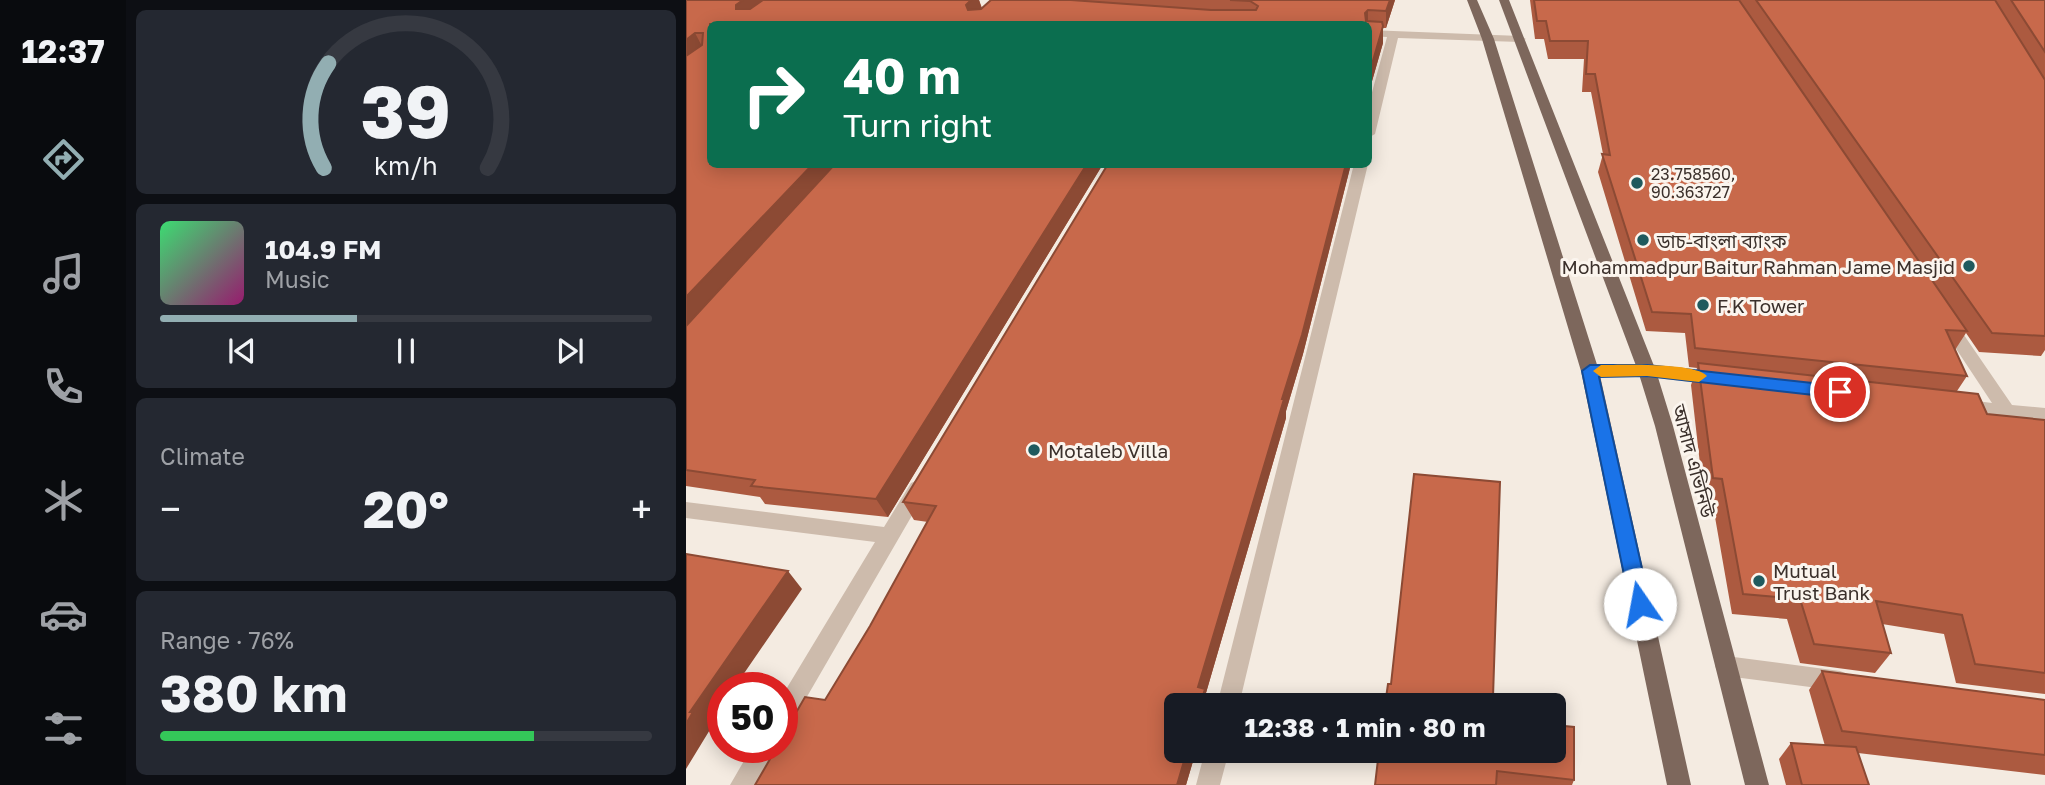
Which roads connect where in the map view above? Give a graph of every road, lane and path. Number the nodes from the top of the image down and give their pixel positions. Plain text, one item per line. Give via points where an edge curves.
1 (1472, 0) edge
2 (1504, 0) edge
3 (1372, 33) edge
4 (1393, 35) junction
5 (1520, 38) junction
6 (1488, 39) junction
7 (1372, 118) edge
8 (1360, 168) edge
9 (1937, 308) edge
10 (1590, 371) junction
11 (1647, 371) junction
12 (1730, 380) edge
13 (1937, 403) edge
14 (2006, 411) junction
15 (2045, 415) edge
16 (926, 476) edge
17 (686, 510) edge
18 (890, 536) junction
19 (1726, 667) junction
20 (1864, 684) edge
21 (798, 691) edge
22 (1231, 693) edge
23 (755, 763) edge
24 (1214, 763) edge
25 (742, 785) edge
26 (1208, 785) edge
27 (1679, 785) edge
28 (1757, 785) edge

1 - 6 main road
2 - 5 main road, আসাদ এভিনিউ
3 - 4 street
4 - 6 street
4 - 7 street
5 - 6 street
5 - 11 main road, আসাদ এভিনিউ
6 - 10 main road
8 - 22 street
9 - 14 street
10 - 11 street
10 - 27 main road
11 - 12 street
11 - 19 main road, আসাদ এভিনিউ
13 - 14 street
14 - 15 street
16 - 18 street
17 - 18 street
18 - 21 street
19 - 20 street
19 - 28 main road, আসাদ এভিনিউ
23 - 25 street
24 - 26 street

